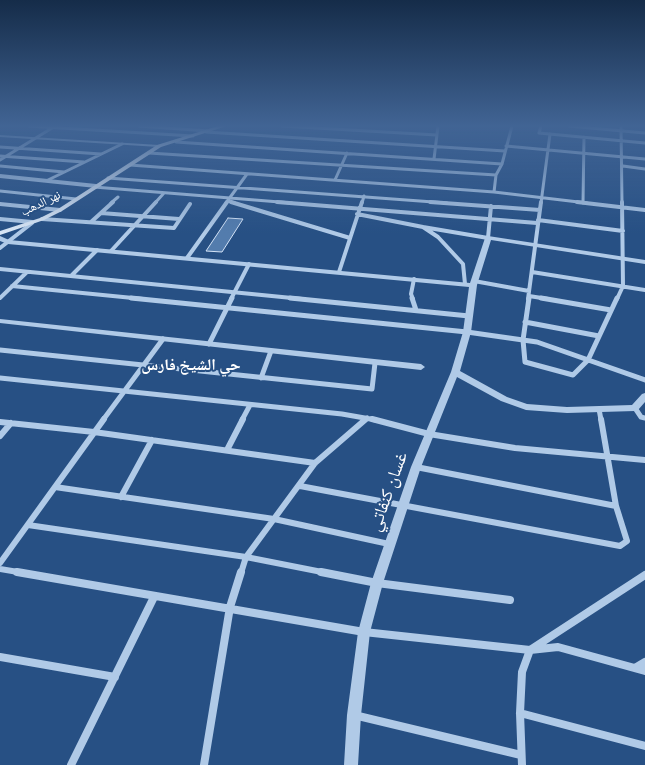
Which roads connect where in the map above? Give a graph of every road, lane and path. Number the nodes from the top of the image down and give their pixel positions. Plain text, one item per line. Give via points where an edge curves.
1 (80, 162) edge
2 (84, 162) joint
3 (135, 162) edge
4 (289, 162) edge
5 (343, 162) edge
6 (463, 162) edge
7 (546, 162) edge
8 (584, 162) edge
9 (623, 162) edge
10 (502, 164) joint
11 (130, 165) junction
12 (342, 165) junction
13 (0, 166) edge
14 (623, 166) junction
15 (645, 169) edge
16 (65, 172) junction
17 (247, 174) junction
18 (496, 175) junction
19 (0, 176) edge
20 (108, 178) junction
21 (48, 180) junction
22 (335, 180) junction
23 (95, 187) junction
24 (238, 187) junction
25 (0, 191) edge
26 (494, 192) junction
27 (164, 193) junction
28 (364, 196) junction
29 (118, 197) dead end
30 (542, 198) junction
31 (76, 199) junction
32 (229, 200) junction
33 (583, 203) junction
34 (0, 204) edge
35 (190, 204) dead end
36 (491, 206) junction
37 (359, 208) junction
38 (622, 208) junction
39 (60, 210) junction
40 (540, 210) junction
41 (645, 210) edge
42 (101, 213) junction
43 (357, 214) junction
44 (143, 216) junction
45 (490, 218) junction
46 (42, 219) junction
47 (0, 220) edge
48 (179, 220) junction
49 (538, 221) junction
50 (32, 222) junction
51 (91, 222) junction
52 (135, 226) junction
53 (422, 227) junction
54 (623, 231) junction
55 (0, 234) edge
56 (0, 238) edge
57 (350, 238) junction
58 (488, 238) junction
59 (8, 242) junction
60 (536, 246) junction
61 (0, 248) edge
62 (97, 250) junction
63 (111, 251) junction
64 (187, 258) junction
65 (623, 259) junction
66 (645, 262) edge
67 (249, 264) junction
68 (0, 269) edge
69 (27, 272) junction
70 (339, 272) junction
71 (532, 272) junction
72 (71, 276) junction
73 (414, 279) junction
74 (470, 283) junction
75 (12, 286) junction
76 (623, 286) junction
77 (645, 290) edge
78 (235, 292) junction
79 (529, 294) junction
80 (0, 298) edge
81 (227, 307) junction
82 (416, 310) junction
83 (611, 310) junction
84 (469, 316) junction
85 (0, 321) edge
86 (525, 322) junction
87 (467, 332) junction
88 (599, 336) junction
89 (163, 339) junction
90 (523, 340) junction
91 (209, 344) junction
92 (0, 350) edge
93 (271, 351) junction
94 (588, 360) junction
95 (375, 363) junction
96 (144, 365) junction
97 (421, 367) dead end
98 (455, 372) junction
99 (0, 378) edge
100 (261, 378) junction
101 (645, 380) edge
102 (125, 391) junction
103 (645, 396) edge
104 (250, 404) junction
105 (635, 408) junction
106 (599, 409) junction
107 (367, 418) junction
108 (645, 418) edge
109 (0, 422) edge
110 (11, 423) junction
111 (94, 432) junction
112 (429, 434) junction
113 (0, 436) edge
114 (152, 440) junction
115 (227, 450) junction
116 (608, 457) junction
117 (645, 460) edge
118 (315, 463) junction
119 (416, 467) junction
120 (300, 486) junction
121 (55, 488) junction
122 (121, 497) junction
123 (403, 504) junction
124 (616, 506) junction
125 (274, 519) junction
126 (28, 525) junction
127 (389, 544) junction
128 (246, 557) junction
129 (0, 563) edge
130 (0, 569) edge
131 (645, 576) edge
132 (377, 583) junction
133 (154, 597) junction
134 (510, 600) dead end
135 (230, 607) junction
136 (364, 632) junction
137 (530, 650) junction
138 (0, 657) edge
139 (645, 662) edge
140 (634, 668) junction
141 (645, 671) edge
142 (114, 677) junction
143 (520, 713) junction
144 (354, 715) junction
145 (645, 746) edge
146 (522, 755) junction
147 (71, 765) edge
148 (204, 765) edge
149 (351, 765) edge
150 (522, 765) edge

1 - 2 street
2 - 16 street
3 - 11 main road, نهر الدهب
4 - 12 street
5 - 12 street
6 - 10 street
7 - 30 street
8 - 33 street
9 - 14 street
10 - 18 street
11 - 17 street
11 - 20 main road, نهر الدهب
12 - 18 street
12 - 22 street
13 - 16 street
14 - 15 street
14 - 38 street
16 - 21 street
17 - 22 street
17 - 24 street
18 - 26 street
19 - 21 street
20 - 23 main road, نهر الدهب
20 - 24 street
21 - 23 street
22 - 26 street
23 - 27 street
23 - 31 main road, نهر الدهب
24 - 28 street
24 - 32 street
25 - 31 street
26 - 30 street
27 - 32 street
27 - 44 street
28 - 36 street
28 - 37 street
29 - 42 street
30 - 33 street
30 - 40 street
31 - 39 main road, نهر الدهب
32 - 37 street
32 - 57 street
32 - 64 street
33 - 38 street
34 - 39 street
35 - 48 street
36 - 40 street
36 - 45 street
37 - 43 street
37 - 45 street
38 - 41 street
38 - 54 street
39 - 46 main road, نهر الدهب
40 - 49 street
42 - 44 street
42 - 51 street
43 - 53 street
43 - 57 street
44 - 48 street
44 - 52 street
45 - 49 street
45 - 58 street
46 - 50 main road, نهر الدهب
46 - 51 street
47 - 50 street
48 - 52 street via 174,228
49 - 54 street
49 - 60 street
50 - 55 main road, نهر الدهب
50 - 59 street
51 - 52 street
52 - 63 street
53 - 58 street
53 - 74 street via 438,237 464,264
54 - 65 street
56 - 59 street
57 - 70 street
58 - 60 street
58 - 74 street, غسان كنفاتي
59 - 61 street
59 - 62 street
60 - 65 street
60 - 71 street
62 - 63 street
62 - 72 street
63 - 64 street
64 - 67 street
65 - 66 street
65 - 76 street
67 - 70 street
67 - 78 street
68 - 69 street
69 - 72 street
69 - 75 street
70 - 73 street
71 - 76 street
71 - 79 street
72 - 78 street
73 - 74 street
73 - 82 street via 411,294
74 - 79 street
74 - 84 street, غسان كنفاتي
75 - 80 street
75 - 81 street
76 - 77 street
76 - 83 street
78 - 81 street
78 - 82 street
79 - 83 street
79 - 86 street
81 - 87 street
81 - 91 street
82 - 84 street
83 - 88 street
84 - 87 street, غسان كنفاتي
85 - 89 street
86 - 88 street
86 - 90 street
87 - 90 street
87 - 98 street, غسان كنفاتي
88 - 94 street
89 - 91 street
89 - 96 street
90 - 94 street
90 - 94 street via 525,362 574,375
91 - 93 street
92 - 96 street
93 - 95 street
93 - 100 street
94 - 101 street
95 - 97 street
95 - 100 street via 372,389
96 - 100 street
96 - 102 street
98 - 106 street via 504,399 526,407
98 - 112 street, غسان كنفاتي
99 - 102 street
102 - 104 street
102 - 111 street
103 - 105 street
104 - 107 street
104 - 115 street
105 - 106 street
105 - 108 street via 640,417
106 - 116 street
107 - 112 street
107 - 118 street
109 - 110 street
110 - 111 street
110 - 113 street
111 - 114 street
111 - 121 street
112 - 116 street via 515,448
112 - 119 street, غسان كنفاتي
114 - 115 street
114 - 122 street
115 - 118 street
116 - 117 street
116 - 124 street
118 - 120 street
119 - 123 street, غسان كنفاتي
119 - 124 street
120 - 123 street
120 - 125 street
121 - 122 street
121 - 126 street
122 - 125 street
123 - 124 street via 620,546 627,541
123 - 127 street, غسان كنفاتي
125 - 127 street
125 - 128 street
126 - 128 street
126 - 129 street
127 - 132 street, غسان كنفاتي
128 - 132 street
128 - 135 street
130 - 133 street
131 - 137 street
132 - 134 street
132 - 136 street, غسان كنفاتي
133 - 135 street
133 - 142 street
135 - 136 street
135 - 148 street
136 - 137 street
136 - 144 street, غسان كنفاتي
137 - 140 street via 558,648
137 - 143 street via 522,672
138 - 142 street
139 - 140 street
140 - 141 street
142 - 147 street
143 - 145 street
143 - 146 street
144 - 146 street
144 - 149 street, غسان كنفاتي
146 - 150 street

